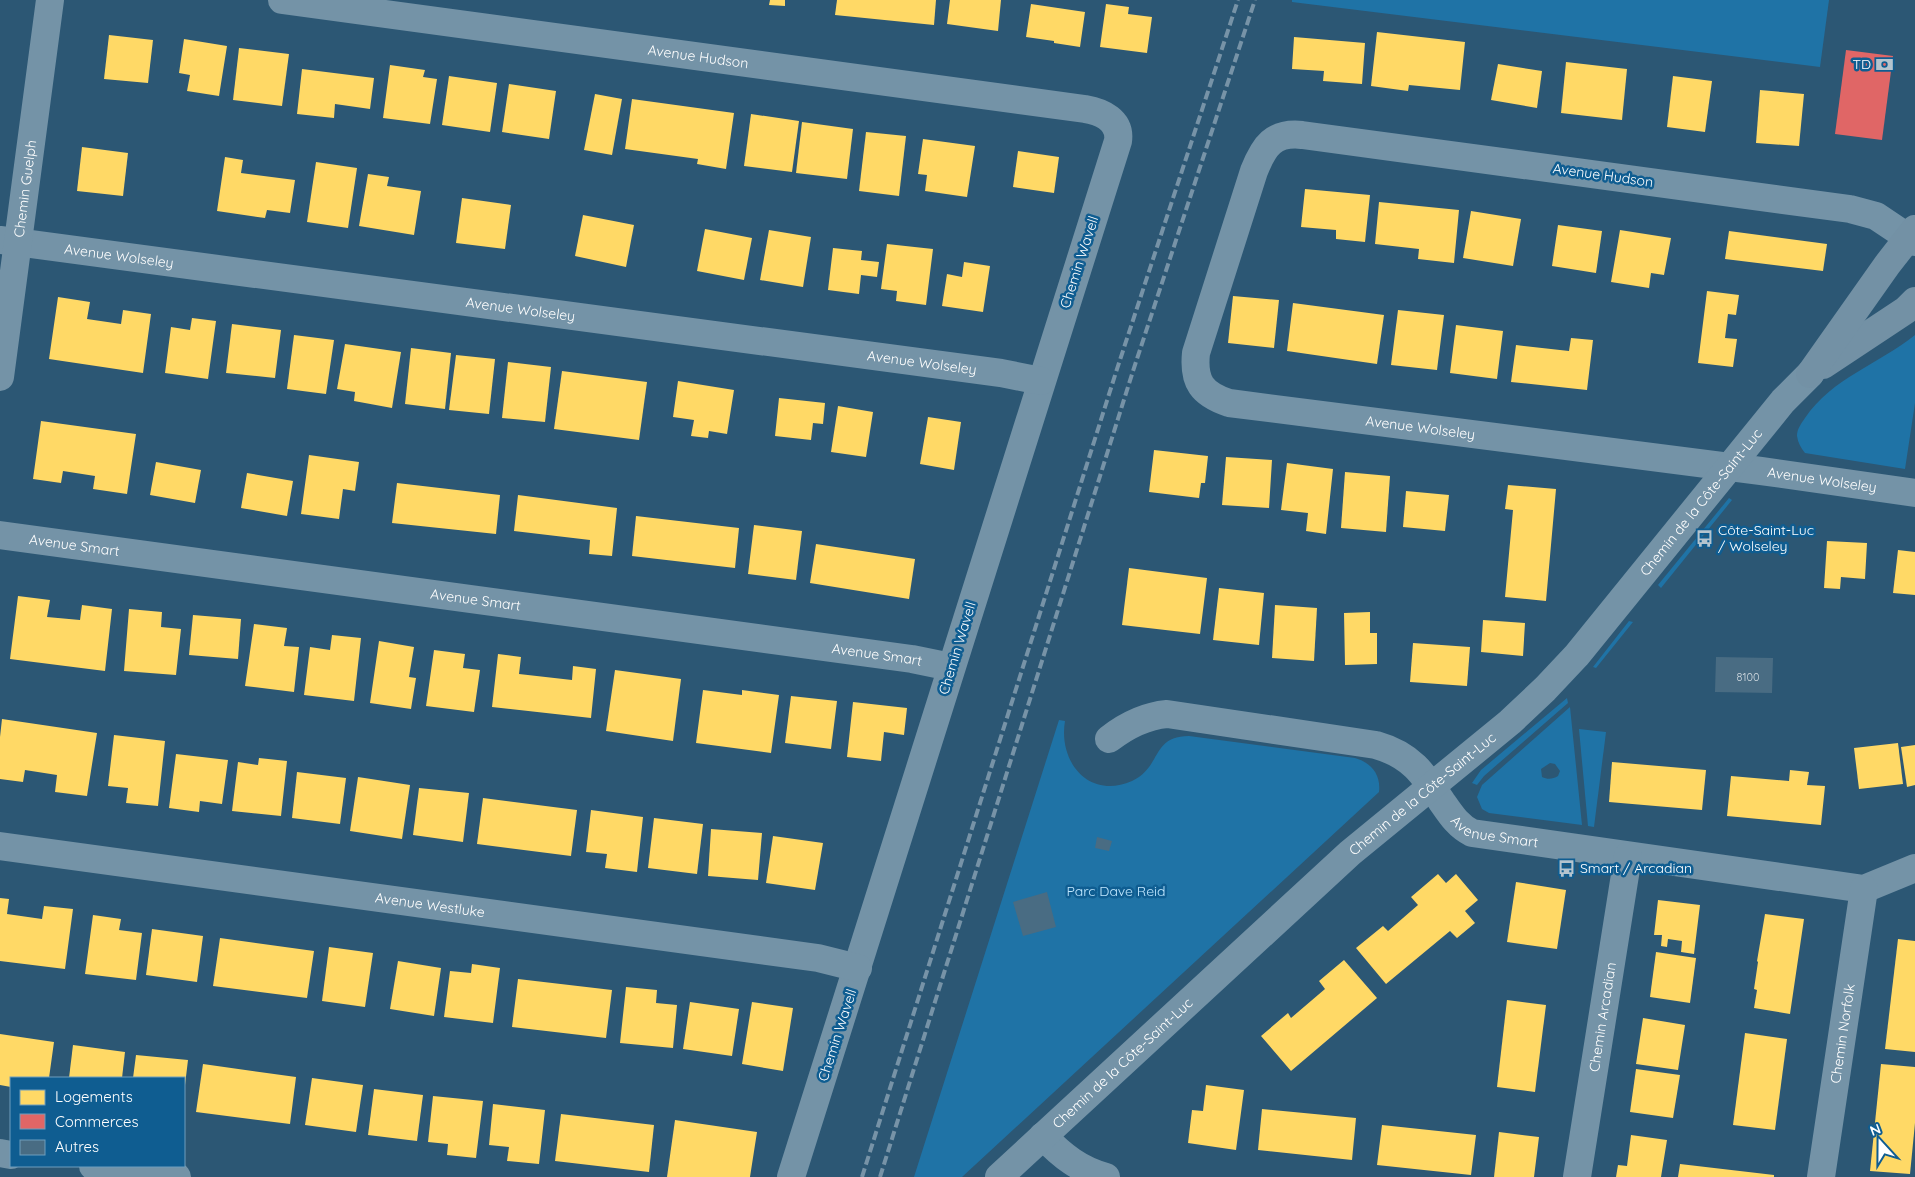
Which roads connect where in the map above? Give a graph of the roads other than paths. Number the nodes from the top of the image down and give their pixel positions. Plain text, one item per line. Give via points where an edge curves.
1 (50, 0) edge
2 (282, 0) edge
3 (1112, 120) joint
4 (1282, 135) joint
5 (1913, 236) edge
6 (9, 241) edge
7 (1915, 301) edge
8 (1810, 374) junction
9 (0, 377) edge
10 (1041, 381) junction
11 (1729, 468) junction
12 (1915, 493) edge
13 (0, 535) edge
14 (951, 667) junction
15 (1109, 739) dead end
16 (1432, 786) junction
17 (0, 846) edge
18 (1628, 856) junction
19 (1915, 868) edge
20 (1864, 889) junction
21 (858, 968) junction
22 (1043, 1136) junction
23 (101, 1167) edge
24 (177, 1177) edge
25 (790, 1177) edge
26 (998, 1177) edge
27 (1106, 1177) edge
28 (1577, 1177) edge
29 (1821, 1177) edge

1 - 6 street, Chemin Guelph
2 - 3 street, Avenue Hudson via 1041,102 1095,111
3 - 10 street, Chemin Wavell via 1118,131 1118,141
4 - 5 street, Avenue Hudson via 1312,136 1850,209 1876,216
4 - 11 street, Avenue Wolseley via 1268,144 1259,158 1196,353 1197,377 1209,395 1229,403
5 - 8 main road, Chemin de la Côte-Saint-Luc
6 - 9 street, Chemin Guelph
6 - 10 street, Avenue Wolseley via 1001,373
7 - 8 main road, Chemin de la Côte-Saint-Luc
8 - 11 street, Chemin de la Côte-Saint-Luc via 1783,401
10 - 14 street, Chemin Wavell
11 - 12 street, Avenue Wolseley
11 - 16 street, Chemin de la Côte-Saint-Luc via 1559,675 1510,722
13 - 14 street, Avenue Smart via 902,657
14 - 21 street, Chemin Wavell
15 - 16 street, Avenue Smart via 1143,719 1168,714 1189,716 1389,748 1417,766
16 - 18 street, Avenue Smart via 1456,822 1472,833
16 - 22 street, Chemin de la Côte-Saint-Luc via 1350,852
17 - 21 street, Avenue Westluke via 818,958
18 - 20 street, Avenue Smart
18 - 28 street, Chemin Arcadian
19 - 20 street
20 - 29 street, Chemin Norfolk
21 - 25 street, Chemin Wavell
22 - 26 street, Chemin de la Côte-Saint-Luc
22 - 27 street via 1072,1163
23 - 24 street

